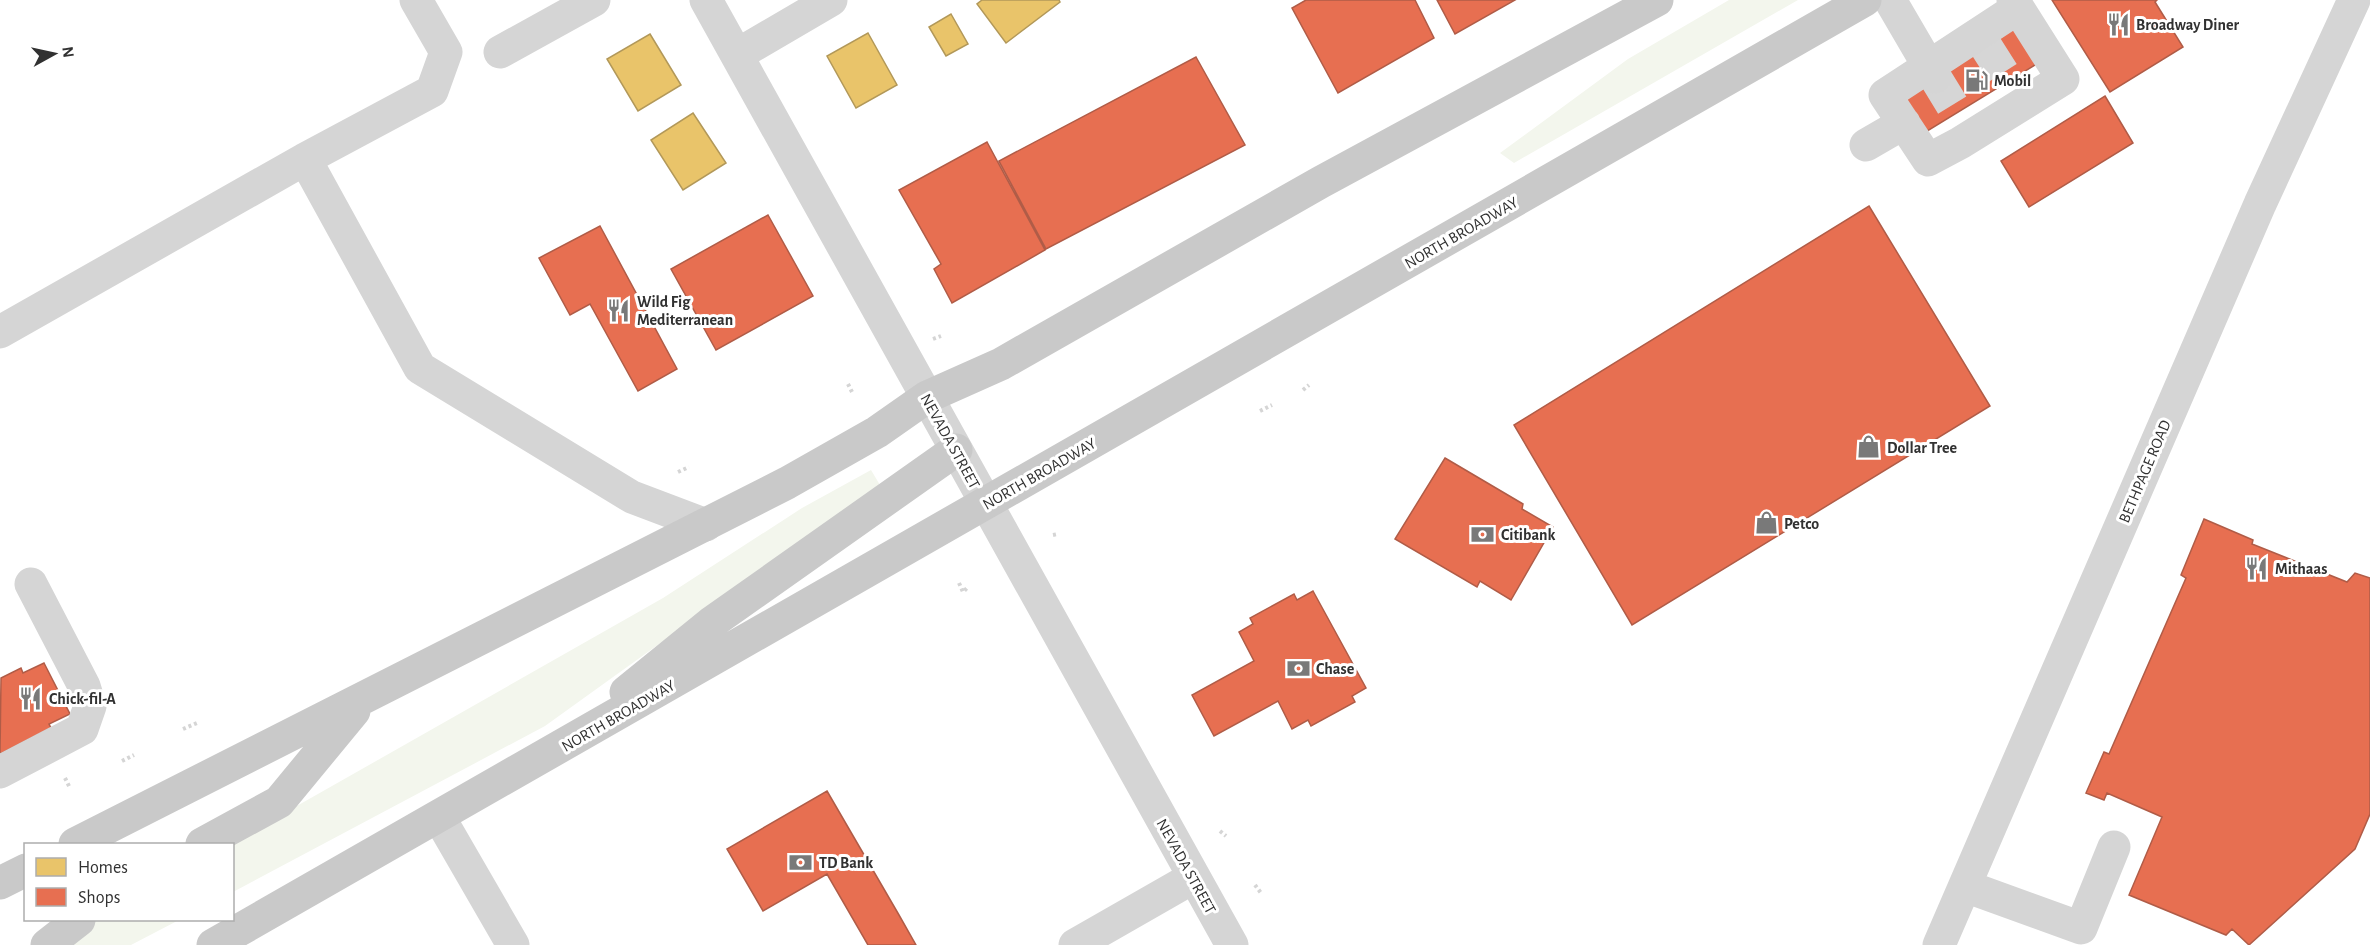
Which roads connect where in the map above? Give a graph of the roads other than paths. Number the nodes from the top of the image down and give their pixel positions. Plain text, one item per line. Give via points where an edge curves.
1 (416, 0) edge
2 (594, 0) edge
3 (706, 0) edge
4 (831, 0) edge
5 (1865, 0) edge
6 (1890, 0) edge
7 (2354, 0) edge
8 (1638, 4) edge
9 (2015, 4) edge
10 (500, 52) dead end
11 (736, 55) junction
12 (1932, 72) junction
13 (1904, 123) junction
14 (1866, 146) dead end
15 (304, 159) junction
16 (0, 332) edge
17 (927, 397) junction
18 (956, 450) junction
19 (986, 503) junction
20 (706, 525) junction
21 (31, 584) dead end
22 (365, 698) junction
23 (550, 754) junction
24 (0, 772) edge
25 (439, 817) junction
26 (77, 843) edge
27 (204, 843) edge
28 (2114, 847) dead end
29 (24, 871) edge
30 (1194, 877) junction
31 (0, 884) edge
32 (1965, 886) junction
33 (78, 921) edge
34 (2085, 936) edge
35 (47, 945) edge
36 (213, 945) edge
37 (513, 945) edge
38 (1075, 945) edge
39 (1232, 945) edge
40 (1939, 945) edge

1 - 15 street via 446,52 432,91
2 - 10 street
3 - 11 street, NEVADA STREET
4 - 11 street
5 - 19 main road, NORTH BROADWAY
6 - 12 street
7 - 32 street, BETHPAGE ROAD via 2260,204
8 - 17 main road via 1001,364
9 - 12 street via 1982,40
9 - 13 street via 2063,79 2016,92 1964,124 1928,160
11 - 17 street, NEVADA STREET
12 - 13 street via 1885,95
13 - 14 street
15 - 16 street
15 - 20 street via 420,368 632,497
17 - 18 street, NEVADA STREET
17 - 20 main road via 877,432
18 - 19 street, NEVADA STREET
18 - 23 main road via 711,623
19 - 23 main road, NORTH BROADWAY
19 - 30 street, NEVADA STREET
20 - 22 main road
21 - 24 street via 84,686 90,706 82,729
22 - 26 main road
22 - 27 main road via 279,802
23 - 25 main road, NORTH BROADWAY
25 - 36 main road, NORTH BROADWAY
25 - 37 street
28 - 34 street
29 - 31 main road
30 - 38 street
30 - 39 street, NEVADA STREET
32 - 34 street
32 - 40 street, BETHPAGE ROAD
33 - 35 main road

